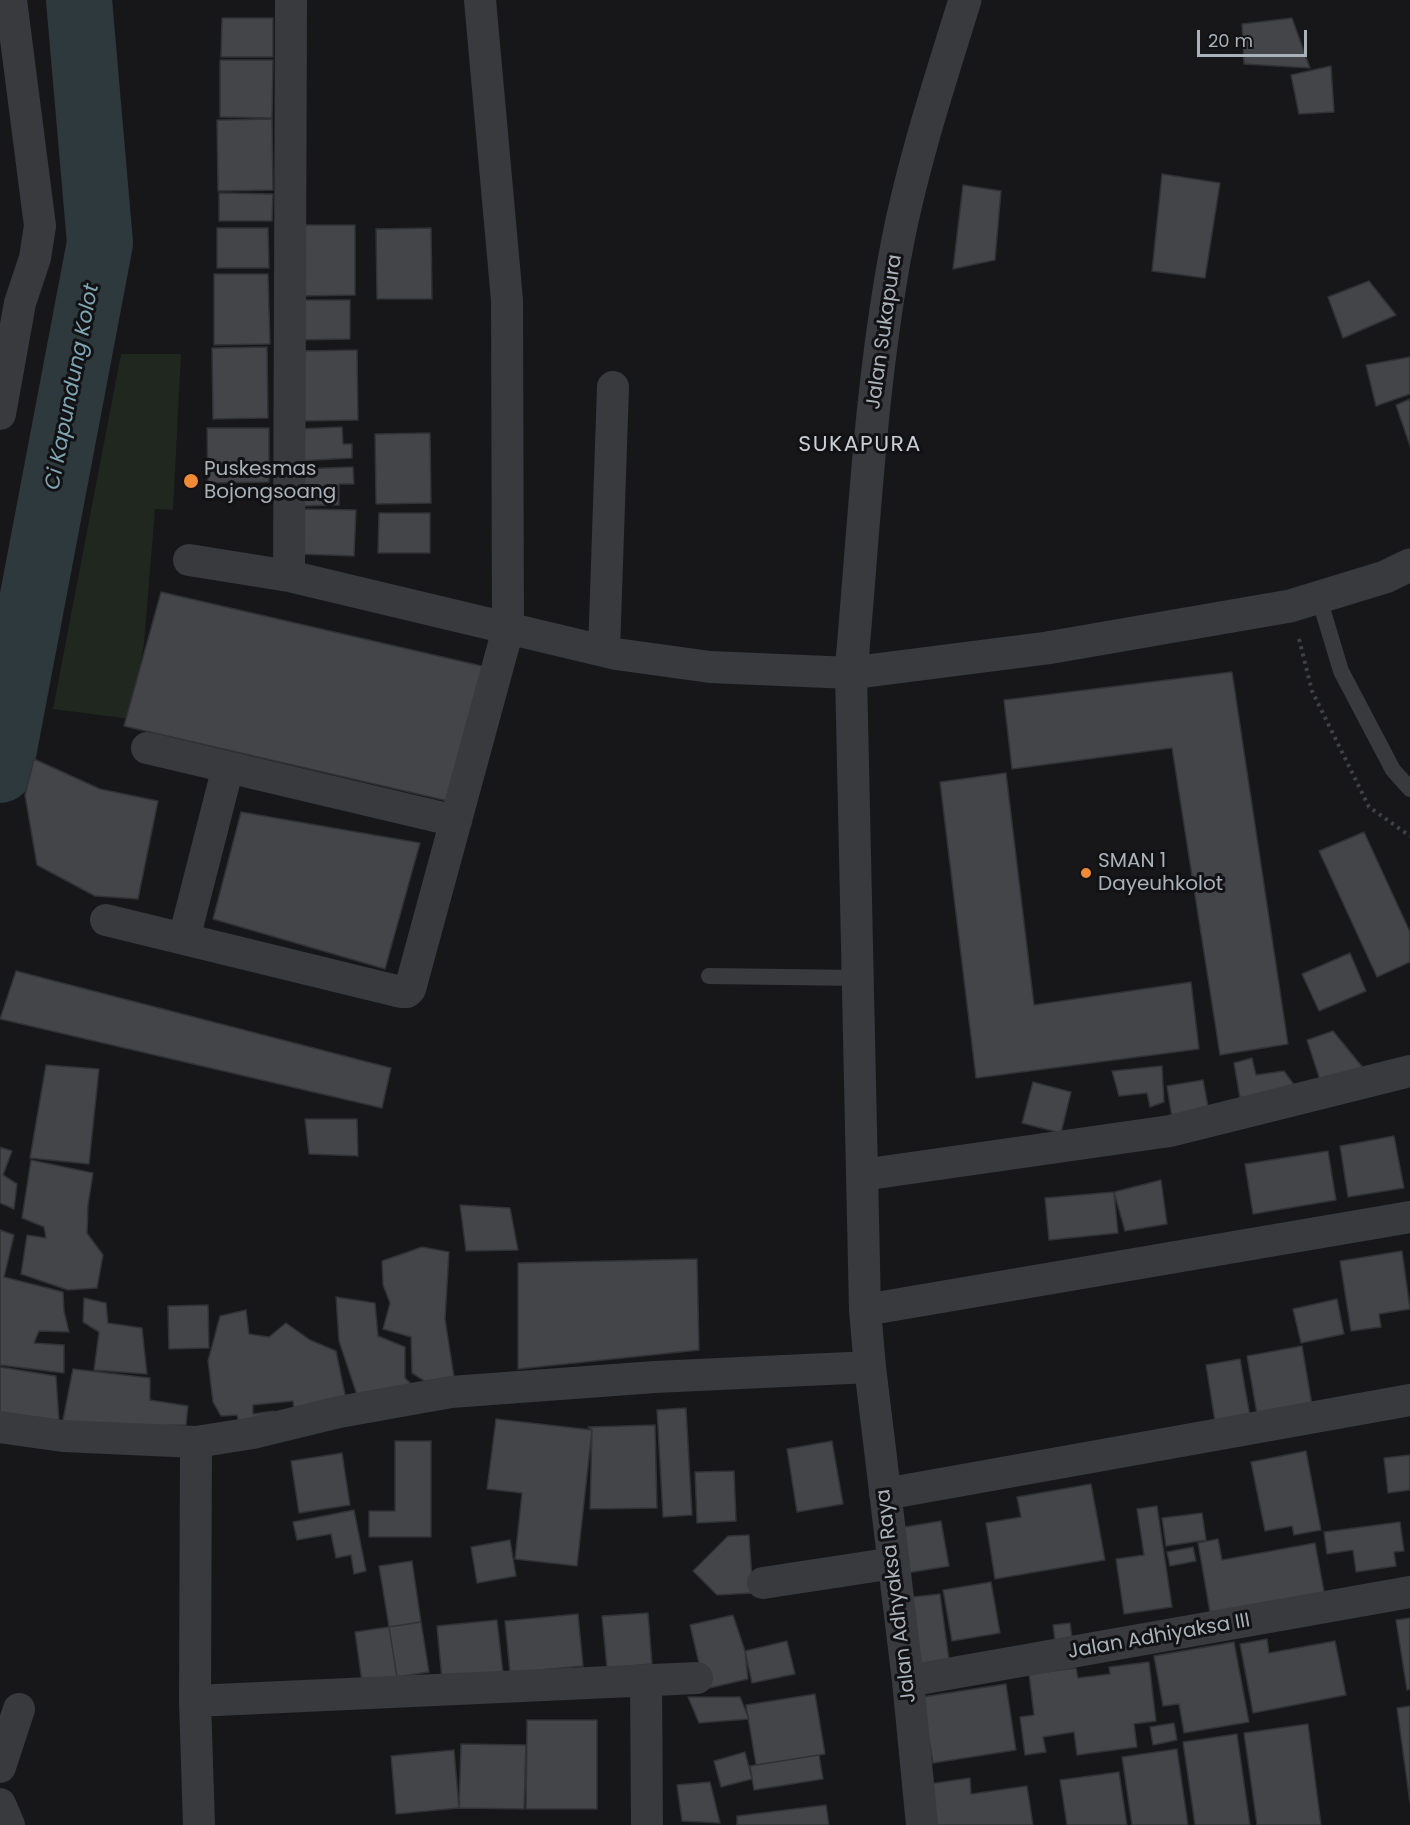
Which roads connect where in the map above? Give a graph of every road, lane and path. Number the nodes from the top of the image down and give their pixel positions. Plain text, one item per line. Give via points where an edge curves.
1 (11, 0) edge
2 (291, 0) edge
3 (480, 0) edge
4 (965, 0) edge
5 (10, 300) edge
6 (613, 387) dead end
7 (0, 414) edge
8 (189, 560) dead end
9 (1398, 572) edge
10 (290, 576) junction
11 (1316, 599) junction
12 (507, 629) junction
13 (604, 651) junction
14 (851, 673) junction
15 (147, 748) dead end
16 (228, 767) junction
17 (1410, 789) edge
18 (456, 821) junction
19 (1410, 836) edge
20 (106, 920) dead end
21 (184, 939) junction
22 (709, 976) dead end
23 (858, 978) junction
24 (1410, 1071) edge
25 (862, 1175) junction
26 (1410, 1217) edge
27 (865, 1310) junction
28 (870, 1367) junction
29 (1410, 1400) edge
30 (0, 1427) edge
31 (196, 1442) junction
32 (885, 1494) junction
33 (894, 1563) junction
34 (763, 1583) dead end
35 (1410, 1592) edge
36 (697, 1678) dead end
37 (646, 1680) junction
38 (908, 1681) junction
39 (195, 1701) junction
40 (19, 1709) dead end
41 (0, 1767) edge
42 (0, 1804) edge
43 (9, 1825) edge
44 (199, 1825) edge
45 (646, 1825) edge
46 (922, 1825) edge

1 - 5 street via 40,226 35,258
2 - 10 street
3 - 12 street via 507,300
4 - 14 street, Jalan Sukapura via 930,112 898,243 878,369
5 - 7 street
6 - 13 street
8 - 10 street
9 - 11 street
10 - 12 street
11 - 14 street via 1047,648
11 - 17 lane via 1341,672 1393,770
11 - 19 path via 1312,692 1369,807
12 - 13 street
12 - 18 street
13 - 14 street via 710,667
14 - 23 street, Jalan Adhyaksa Raya
15 - 16 street
16 - 18 street
16 - 21 street
18 - 21 street via 407,992
20 - 21 street
22 - 23 lane
23 - 25 street, Jalan Adhyaksa Raya
24 - 25 street via 1170,1131
25 - 27 street, Jalan Adhyaksa Raya
26 - 27 street
27 - 28 street, Jalan Adhyaksa Raya
28 - 31 street via 451,1392
28 - 32 street, Jalan Adhyaksa Raya
29 - 32 street
30 - 31 street via 63,1436
31 - 39 street
32 - 33 street, Jalan Adhyaksa Raya
33 - 34 street
33 - 38 street, Jalan Adhyaksa Raya
35 - 38 street, Jalan Adhiyaksa III
36 - 37 street
37 - 39 street
37 - 45 street
38 - 46 street, Jalan Adhyaksa Raya
39 - 44 street
40 - 41 street
42 - 43 street

